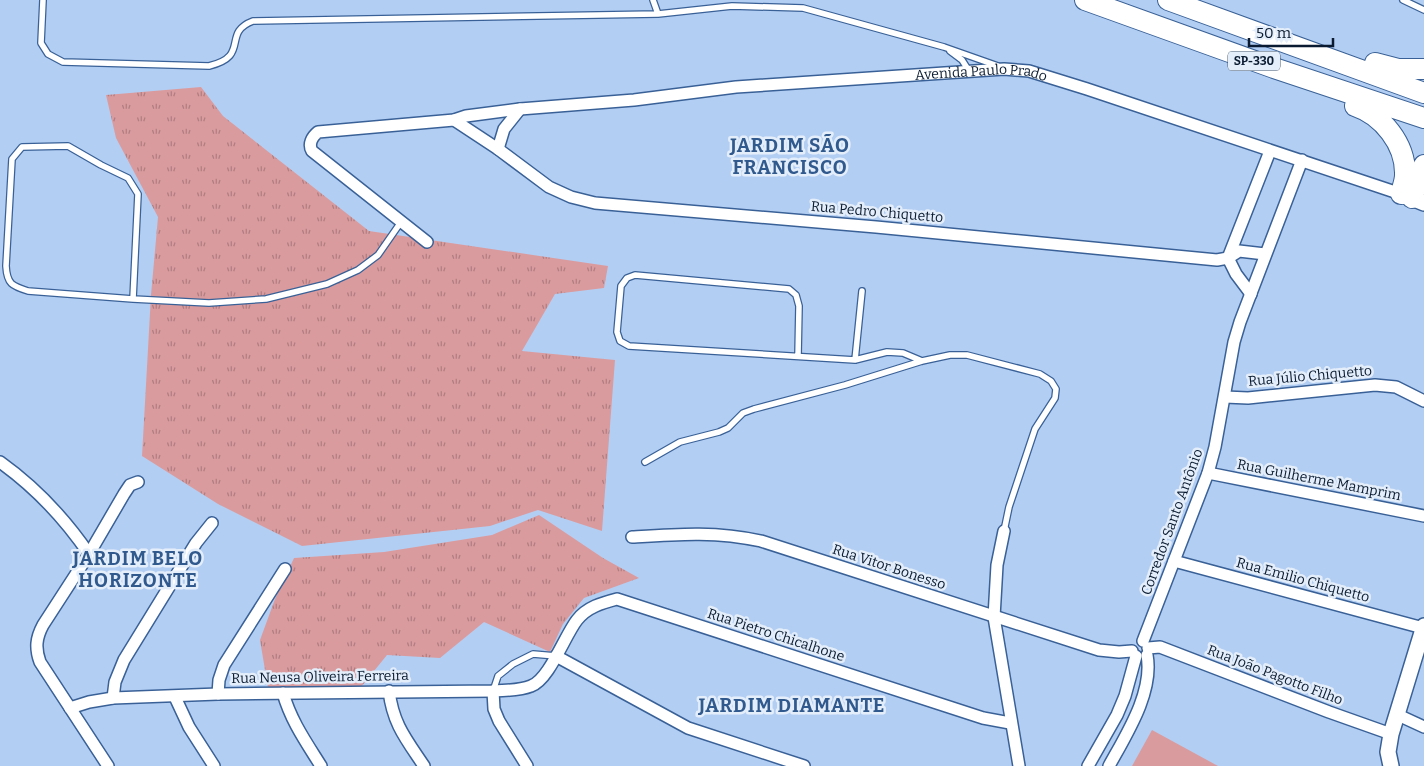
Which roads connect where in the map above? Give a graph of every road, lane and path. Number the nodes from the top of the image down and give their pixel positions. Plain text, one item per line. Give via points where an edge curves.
1 (44, 0) edge
2 (653, 0) edge
3 (1085, 0) edge
4 (1168, 0) edge
5 (1403, 0) edge
6 (1424, 10) edge
7 (658, 14) junction
8 (944, 47) junction
9 (1298, 48) junction
10 (1274, 68) junction
11 (1424, 68) edge
12 (1004, 69) junction
13 (969, 71) junction
14 (1424, 93) edge
15 (520, 109) junction
16 (485, 114) junction
17 (1424, 118) edge
18 (454, 120) junction
19 (474, 133) junction
20 (498, 149) junction
21 (1270, 151) junction
22 (1302, 160) junction
23 (1424, 165) edge
24 (1412, 198) edge
25 (401, 222) junction
26 (427, 242) dead end
27 (1265, 254) junction
28 (1228, 258) junction
29 (862, 291) dead end
30 (1251, 294) junction
31 (133, 299) junction
32 (798, 356) junction
33 (855, 360) junction
34 (922, 361) junction
35 (1225, 397) junction
36 (1424, 401) edge
37 (0, 462) edge
38 (644, 462) dead end
39 (1208, 473) junction
40 (138, 482) dead end
41 (1424, 516) edge
42 (212, 523) dead end
43 (1004, 531) joint
44 (632, 537) dead end
45 (89, 554) junction
46 (1174, 561) junction
47 (285, 569) dead end
48 (994, 616) junction
49 (1424, 627) edge
50 (1141, 650) junction
51 (556, 656) junction
52 (389, 691) junction
53 (493, 691) junction
54 (283, 693) junction
55 (218, 694) junction
56 (176, 697) junction
57 (113, 698) junction
58 (70, 708) junction
59 (1398, 715) junction
60 (1010, 723) junction
61 (1424, 727) edge
62 (1391, 734) junction
63 (1390, 759) edge
64 (108, 766) edge
65 (214, 766) edge
66 (321, 766) edge
67 (424, 766) edge
68 (527, 766) edge
69 (804, 766) edge
70 (1019, 766) edge
71 (1088, 766) edge
72 (1109, 766) edge
73 (1383, 766) edge

1 - 7 lane via 41,43 48,54 63,62 209,66 232,55 237,32 253,21
2 - 7 lane
3 - 10 highway, SP-330
4 - 9 highway, SP-330
5 - 6 lane
7 - 8 lane via 732,6 803,8
8 - 12 lane
8 - 13 lane via 962,60
9 - 11 highway via 1315,44 1398,69
9 - 14 highway, SP-330
10 - 17 highway, SP-330
10 - 24 highway via 1281,80 1363,108 1384,124 1400,148
12 - 13 street, Avenida Paulo Prado
12 - 21 street, Avenida Paulo Prado via 1029,71
13 - 15 street, Avenida Paulo Prado via 736,87 634,100
15 - 16 street, Avenida Paulo Prado
15 - 20 street via 504,129
16 - 18 street, Avenida Paulo Prado
16 - 19 street via 474,125
18 - 19 street, Rua Pedro Chiquetto
18 - 25 street, Avenida Paulo Prado via 318,132 311,139 312,151
19 - 20 street, Rua Pedro Chiquetto
20 - 28 street, Rua Pedro Chiquetto via 559,193 595,203 1217,260
21 - 22 street, Avenida Paulo Prado
21 - 28 street
22 - 24 street, Avenida Paulo Prado
22 - 27 street, Corredor Santo Antônio
23 - 24 highway
25 - 26 street
25 - 31 lane via 378,255 358,270 326,284 243,302
27 - 28 street, Rua Pedro Chiquetto via 1239,252
27 - 30 street, Corredor Santo Antônio
28 - 30 street
29 - 33 lane
30 - 35 street, Corredor Santo Antônio via 1234,342
31 - 31 lane via 138,194 133,185 123,176 68,146 22,147 12,159 6,277 16,288 28,291
32 - 32 lane via 629,346 620,341 617,332 621,286 627,278 635,276 789,289 796,295 799,306
32 - 33 lane
33 - 34 lane via 887,352 903,353
34 - 38 lane via 754,408 719,432 680,442
34 - 43 lane via 966,355 1040,374 1056,389 1055,398 1035,428
35 - 36 street, Rua Júlio Chiquetto via 1248,398 1375,385 1396,387
35 - 39 street, Corredor Santo Antônio
37 - 45 street via 48,502
39 - 41 street, Rua Guilherme Mamprim
39 - 46 street, Corredor Santo Antônio
40 - 45 street via 130,485
42 - 57 street via 196,543 124,660 115,682
43 - 48 street via 997,566
44 - 48 street, Rua Vitor Bonesso via 703,533 740,536
45 - 58 street via 43,625 36,644 40,662
46 - 49 street, Rua Emilio Chiquetto
46 - 50 street, Corredor Santo Antônio
47 - 55 street via 224,665
48 - 50 street, Rua Vitor Bonesso via 1099,650
48 - 60 street
49 - 59 street
50 - 62 street, Rua João Pagotto Filho via 1160,647
50 - 71 street, Corredor Santo Antônio via 1117,715
50 - 72 street, Corredor Santo Antônio via 1146,677 1143,696
51 - 53 street, Rua Neusa Oliveira Ferreira via 536,684
51 - 53 lane via 533,654 513,664 498,676
51 - 60 street, Rua Pietro Chicalhone via 581,616 597,604 617,599 983,718
51 - 69 street via 688,728
52 - 53 street, Rua Neusa Oliveira Ferreira
52 - 54 street, Rua Neusa Oliveira Ferreira
52 - 67 street via 399,729
53 - 68 street via 494,709 499,721
54 - 55 street, Rua Neusa Oliveira Ferreira
54 - 66 street via 294,724
55 - 56 street, Rua Neusa Oliveira Ferreira
56 - 57 street, Rua Neusa Oliveira Ferreira
56 - 65 street via 189,727
57 - 58 street, Rua Neusa Oliveira Ferreira
58 - 64 street
59 - 61 street
59 - 62 street
60 - 70 street
62 - 63 street
63 - 73 street

